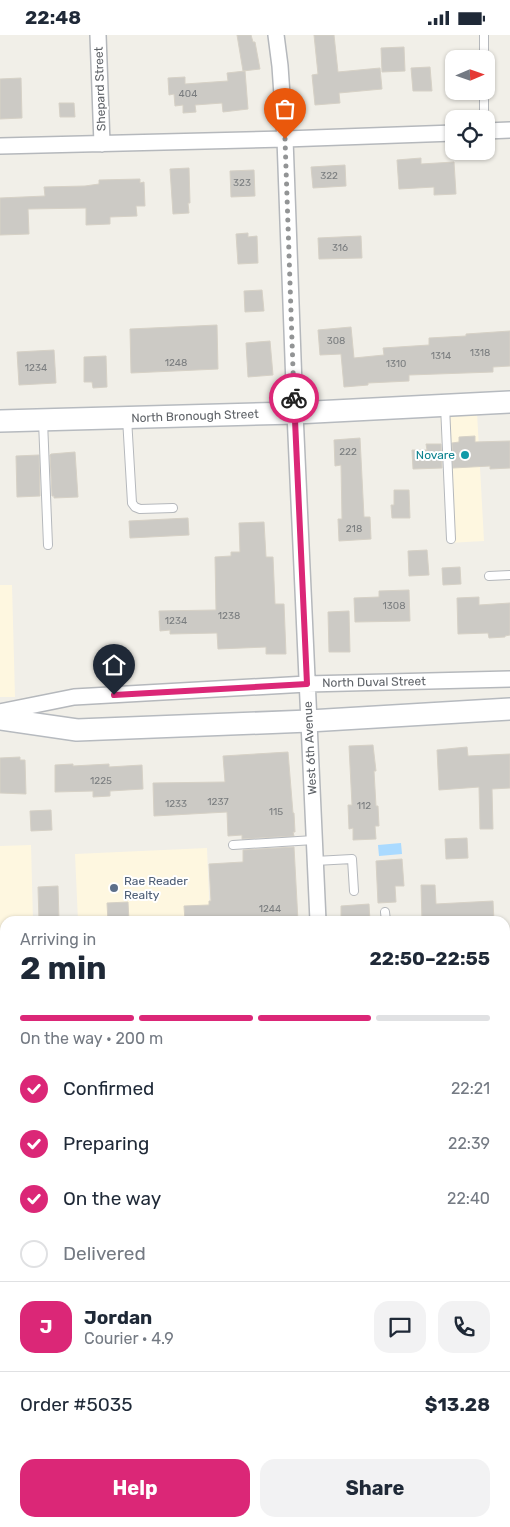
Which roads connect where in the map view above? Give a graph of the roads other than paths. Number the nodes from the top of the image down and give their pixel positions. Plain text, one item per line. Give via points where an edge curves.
1 (98, 35) edge
2 (276, 35) edge
3 (484, 35) edge
4 (484, 50) edge
5 (510, 130) edge
6 (495, 131) edge
7 (445, 133) edge
8 (285, 139) junction
9 (102, 144) junction
10 (0, 146) edge
11 (510, 402) edge
12 (445, 405) junction
13 (295, 413) junction
14 (127, 418) junction
15 (0, 421) edge
16 (43, 421) junction
17 (174, 508) dead end
18 (451, 539) dead end
19 (48, 545) dead end
20 (510, 575) edge
21 (489, 576) dead end
22 (510, 679) edge
23 (307, 684) junction
24 (510, 709) edge
25 (0, 713) edge
26 (0, 719) edge
27 (309, 721) junction
28 (314, 840) junction
29 (233, 845) dead end
30 (315, 861) junction
31 (354, 891) dead end
32 (385, 912) dead end
33 (318, 916) edge
34 (385, 916) edge

1 - 9 street, Shepard Street
2 - 8 street, West 6th Avenue
3 - 4 lane
5 - 6 street
7 - 8 street
8 - 9 street
8 - 13 street, West 6th Avenue
9 - 10 street
11 - 12 main road, North Bronough Street
12 - 13 main road, North Bronough Street
12 - 18 lane
13 - 14 main road, North Bronough Street
13 - 23 street, West 6th Avenue
14 - 16 main road, North Bronough Street
14 - 17 lane via 132,503 140,509
15 - 16 main road, North Bronough Street
16 - 19 lane
20 - 21 lane
22 - 23 street, North Duval Street
23 - 25 street, North Duval Street via 74,697
23 - 27 street, West 6th Avenue
24 - 27 main road
26 - 27 main road via 77,730
27 - 28 street, West 6th Avenue
28 - 29 lane
28 - 30 street, West 6th Avenue
30 - 31 lane via 352,859
30 - 33 street, West 6th Avenue
32 - 34 lane

